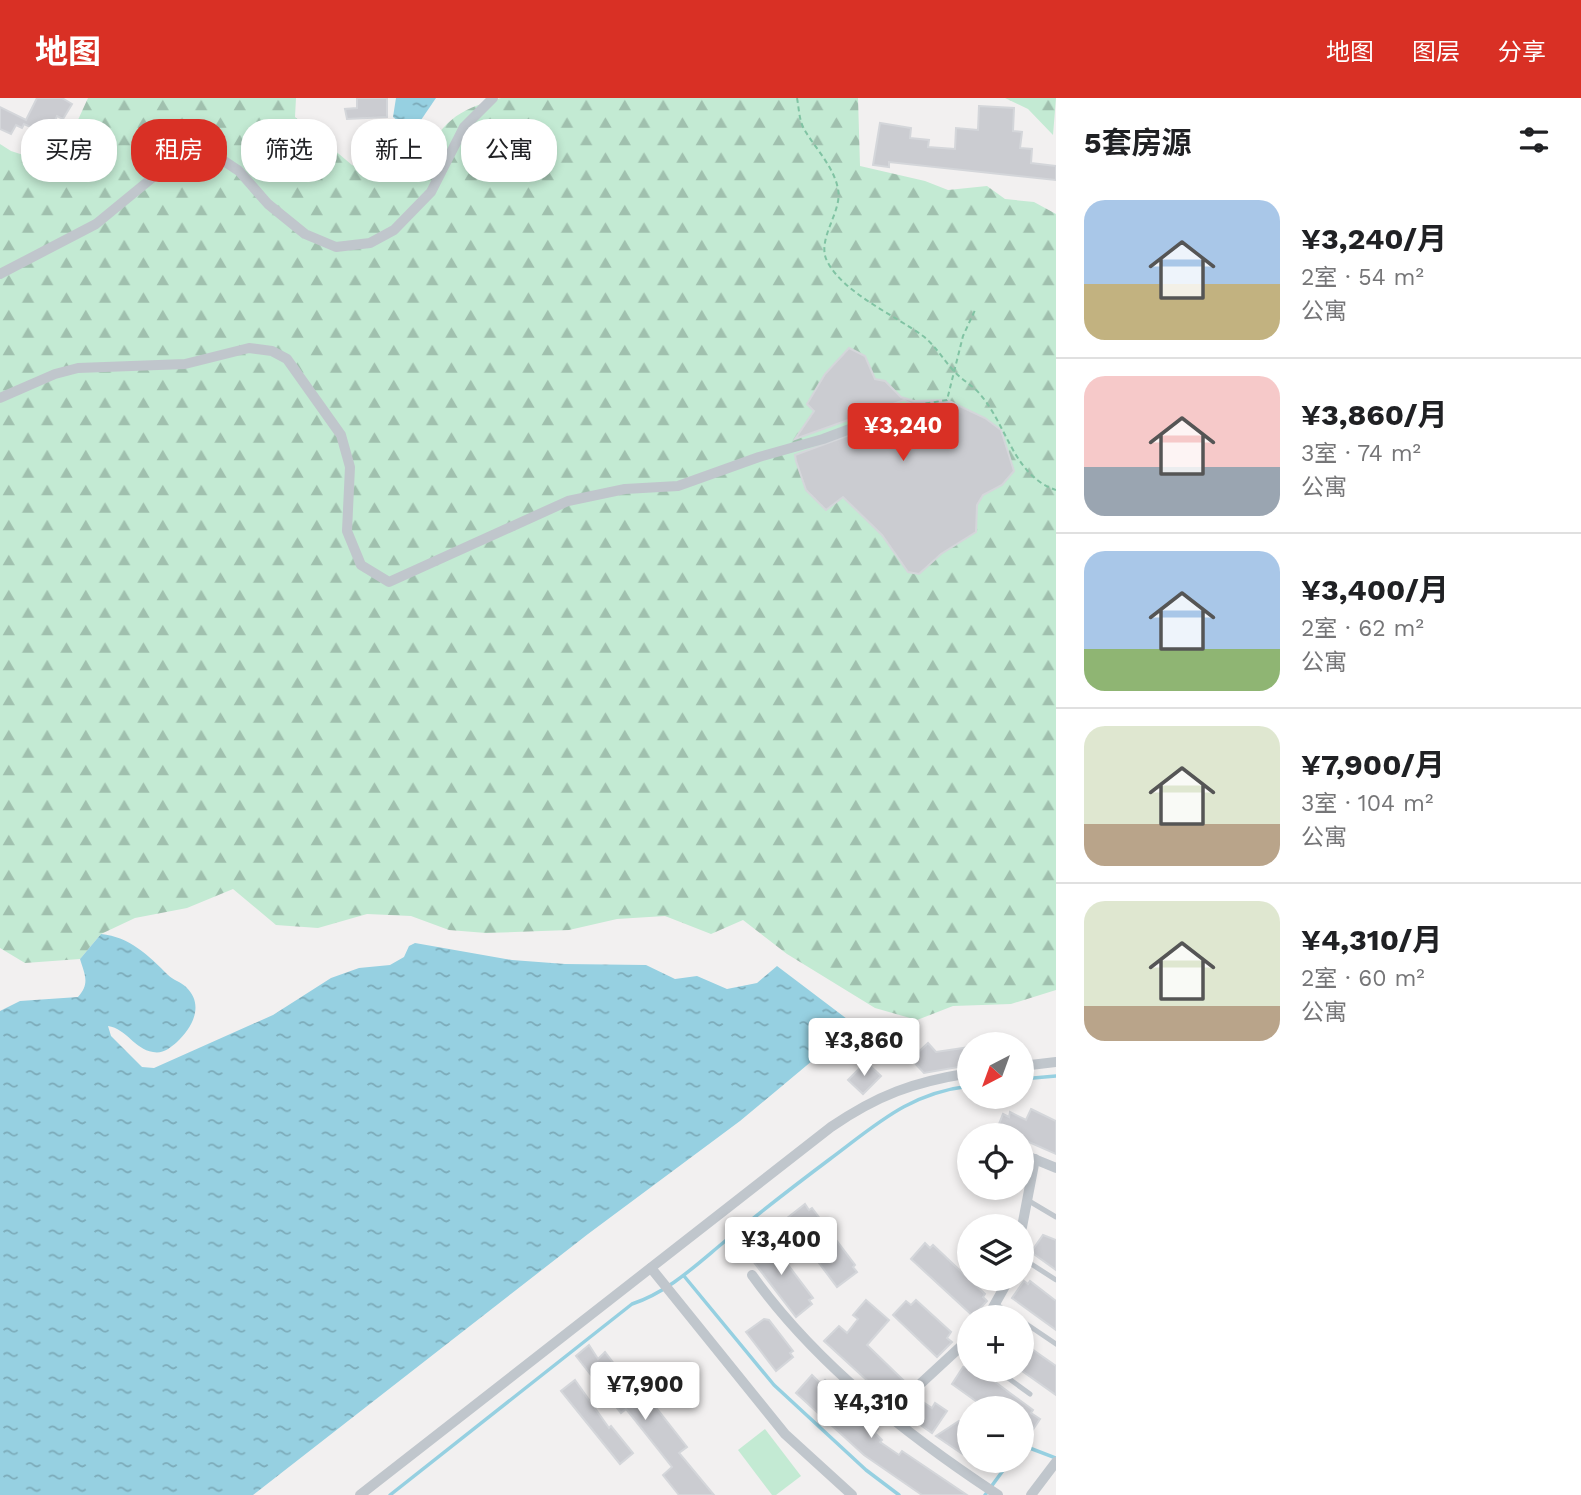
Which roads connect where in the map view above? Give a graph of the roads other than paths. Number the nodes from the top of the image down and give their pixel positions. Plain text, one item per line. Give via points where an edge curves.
1 (493, 98) edge
2 (0, 274) edge
3 (0, 398) edge
4 (906, 408) road end
5 (1056, 1062) edge
6 (1034, 1065) edge
7 (957, 1075) edge
8 (1035, 1159) joint
9 (1034, 1166) edge
10 (1056, 1168) edge
11 (1029, 1200) joint
12 (1025, 1214) edge
13 (1056, 1217) edge
14 (1034, 1266) edge
15 (651, 1268) junction
16 (752, 1275) dead end
17 (1056, 1280) edge
18 (1003, 1291) edge
19 (996, 1304) edge
20 (1034, 1329) edge
21 (1056, 1344) edge
22 (957, 1353) edge
23 (1014, 1382) edge
24 (1030, 1394) dead end
25 (890, 1418) junction
26 (1056, 1462) edge
27 (360, 1495) edge
28 (852, 1495) edge
29 (998, 1495) edge
30 (1031, 1495) edge

1 - 2 street via 464,127 431,192 394,230 370,243 336,247 305,234 268,204 239,171 215,155 174,160 96,224
3 - 4 street via 78,369 185,364 249,348 272,351 287,359 341,435 350,467 347,531 361,565 389,582 568,501 625,489 678,486
5 - 6 street
7 - 15 street via 923,1081 861,1107
8 - 9 street
8 - 10 street
11 - 12 street
11 - 13 lane
14 - 17 lane
15 - 27 street
15 - 28 street via 785,1434
16 - 25 street via 803,1336
18 - 19 street
20 - 21 lane
22 - 25 street
23 - 24 lane
25 - 29 street
26 - 30 street

